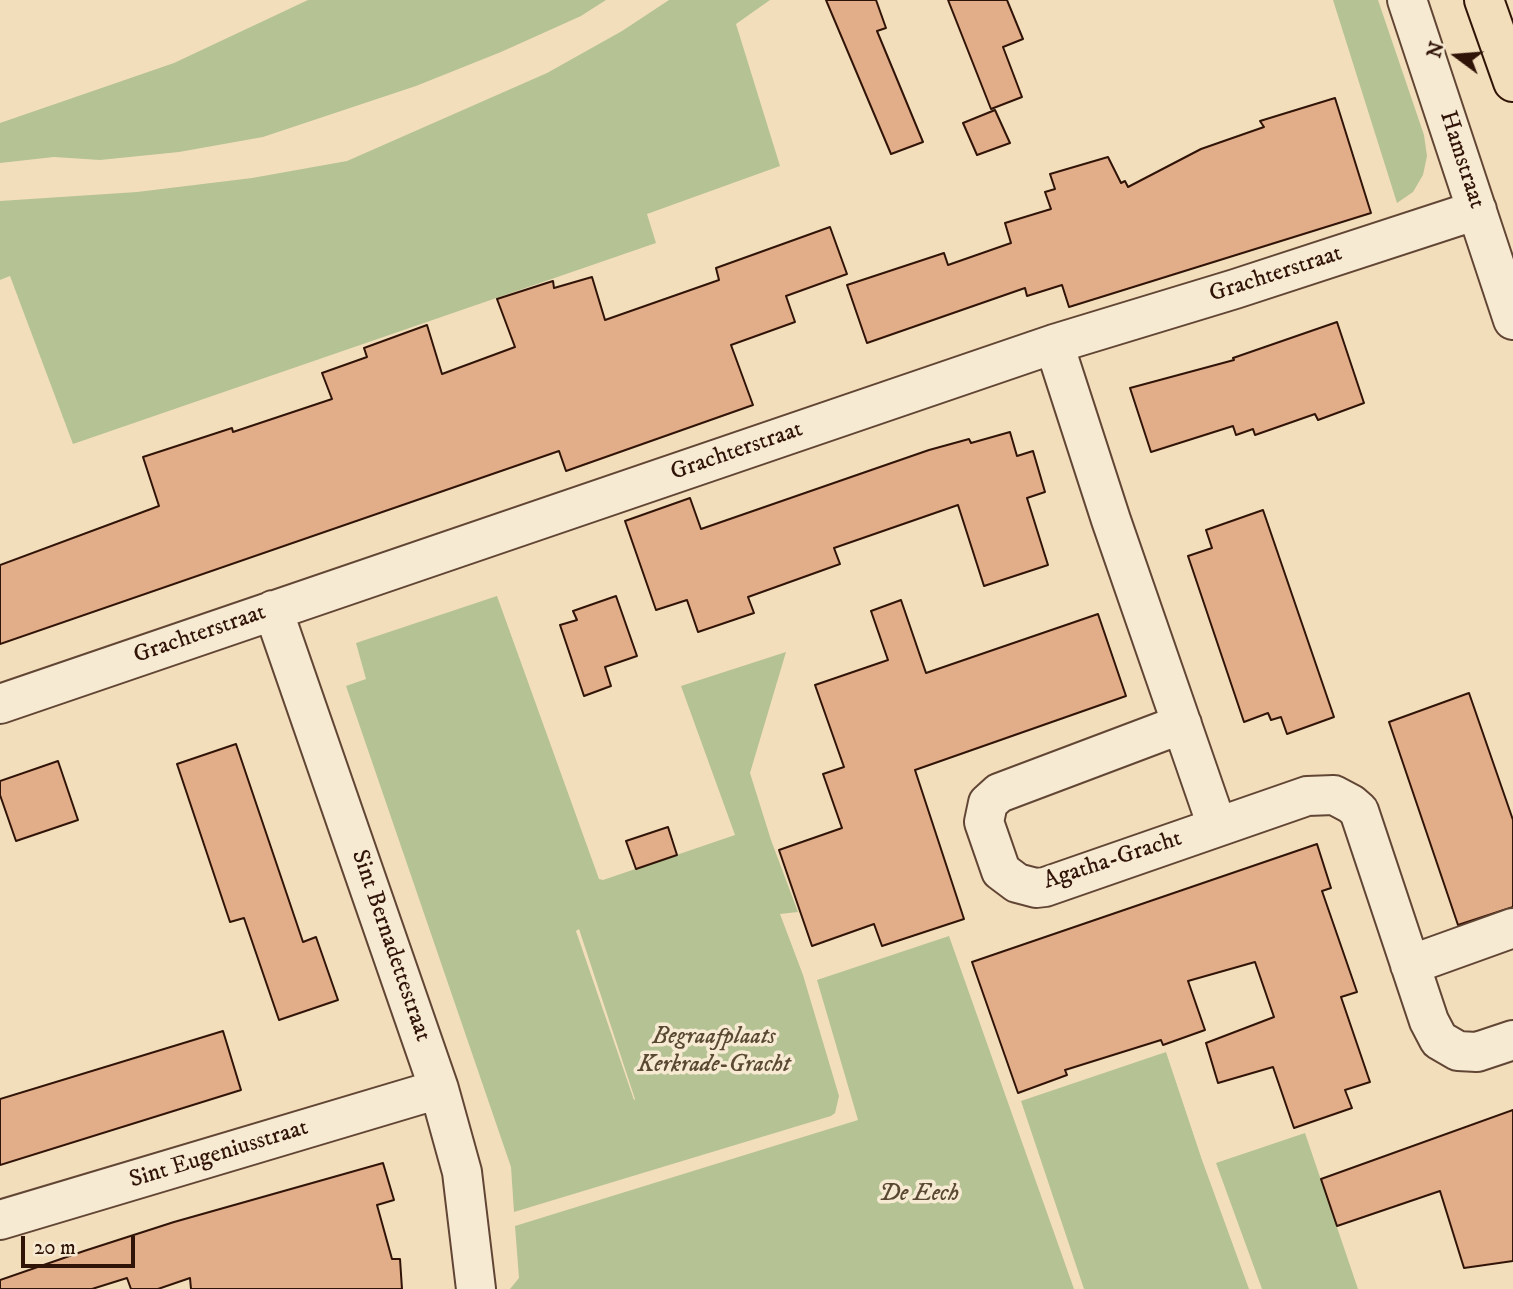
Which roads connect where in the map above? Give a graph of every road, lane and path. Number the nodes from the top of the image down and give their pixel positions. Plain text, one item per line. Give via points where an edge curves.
1 (1407, 0) edge
2 (1484, 0) edge
3 (1513, 82) edge
4 (1477, 210) junction
5 (1513, 320) edge
6 (1054, 344) junction
7 (274, 610) junction
8 (0, 704) edge
9 (1182, 724) junction
10 (1217, 827) junction
11 (1513, 928) edge
12 (1410, 965) junction
13 (1513, 1040) edge
14 (439, 1089) junction
15 (0, 1220) edge
16 (476, 1289) edge

1 - 4 street, Hamstraat
2 - 3 highway
4 - 5 street, Hamstraat
4 - 6 street, Grachterstraat
6 - 7 street, Grachterstraat
6 - 9 street
7 - 8 street, Grachterstraat
7 - 14 street, Sint Bernadettestraat
9 - 10 street
9 - 10 street, Agatha-Gracht via 999,793 988,803 984,822 1000,872 1017,883 1045,887
10 - 12 street, Agatha-Gracht via 1307,796 1334,795 1351,804 1359,811
11 - 12 street
12 - 13 street, Agatha-Gracht via 1439,1040 1458,1051 1477,1052
14 - 15 street, Sint Eugeniusstraat
14 - 16 street, Sint Bernadettestraat via 462,1172

